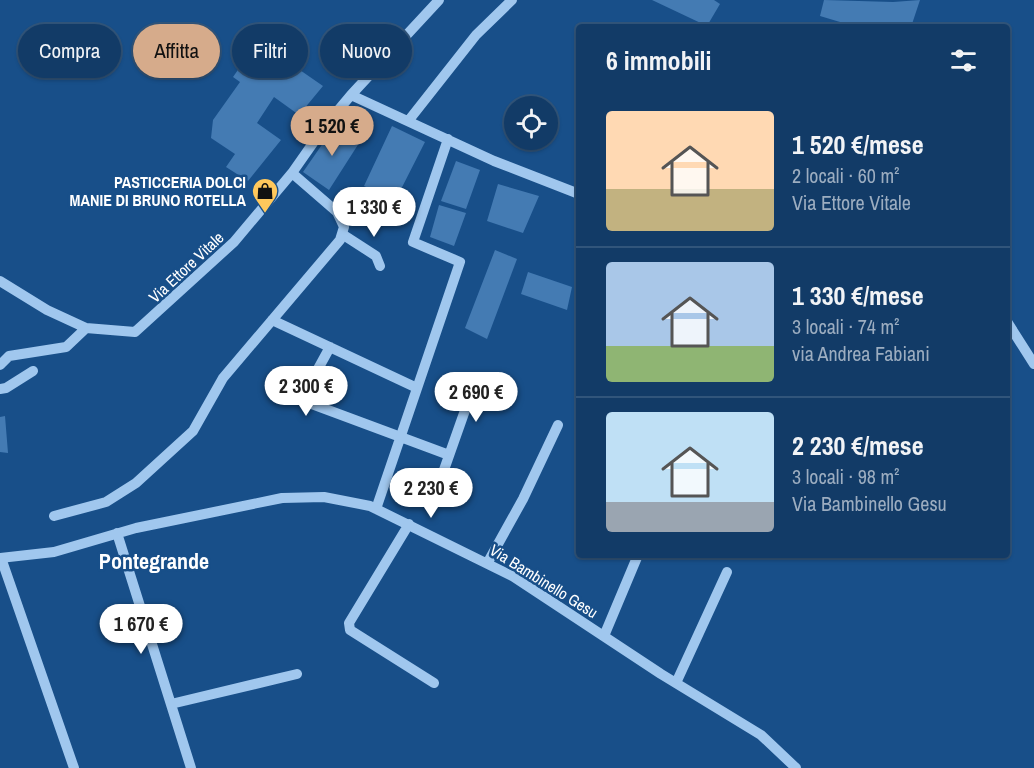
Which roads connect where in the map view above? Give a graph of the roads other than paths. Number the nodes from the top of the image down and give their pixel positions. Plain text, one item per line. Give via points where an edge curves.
1 (433, 0) edge
2 (439, 0) edge
3 (512, 0) edge
4 (424, 18) junction
5 (351, 95) junction
6 (409, 120) junction
7 (448, 139) junction
8 (292, 173) junction
9 (576, 193) edge
10 (342, 234) junction
11 (380, 266) dead end
12 (0, 281) edge
13 (272, 320) junction
14 (1010, 326) edge
15 (86, 328) junction
16 (330, 347) junction
17 (1034, 364) edge
18 (0, 365) edge
19 (33, 371) dead end
20 (475, 382) dead end
21 (417, 388) junction
22 (0, 389) edge
23 (558, 424) dead end
24 (400, 437) junction
25 (449, 455) junction
26 (433, 501) dead end
27 (376, 509) junction
28 (54, 516) dead end
29 (409, 524) junction
30 (117, 533) junction
31 (0, 558) edge
32 (637, 558) edge
33 (488, 562) junction
34 (727, 572) dead end
35 (603, 636) junction
36 (297, 674) dead end
37 (434, 682) dead end
38 (676, 683) junction
39 (171, 705) junction
40 (75, 768) edge
41 (191, 768) edge
42 (796, 768) edge

1 - 4 street
2 - 4 street, Via Ettore Vitale
3 - 6 street via 476,35
4 - 5 street, Via Ettore Vitale
5 - 6 street
5 - 8 street, Via Ettore Vitale
6 - 7 street
7 - 9 street
7 - 21 street via 413,242 460,262
8 - 10 street via 338,212 344,227
8 - 15 street, Via Ettore Vitale via 234,242 135,332
10 - 11 street via 376,256
10 - 13 street
12 - 15 street
13 - 16 street
13 - 28 street via 223,378 193,431 136,483 106,502
14 - 17 street
15 - 18 street via 66,346 9,356
16 - 21 street
16 - 24 street via 301,400
19 - 22 street
20 - 25 street
21 - 24 street
23 - 33 street
24 - 25 street
24 - 27 street
25 - 26 street
27 - 29 street, Via Bambinello Gesu
27 - 30 street, Via Bambinello Gesu via 324,497 282,498
29 - 33 street, Via Bambinello Gesu
29 - 37 street via 349,623 350,630
30 - 31 street, Via Bambinello Gesu via 54,552
30 - 39 street
31 - 40 street
32 - 35 street
33 - 35 street, Via Bambinello Gesu
34 - 38 street
35 - 38 street, Via Bambinello Gesu
36 - 39 street
38 - 42 street, Via Bambinello Gesu via 761,735
39 - 41 street

